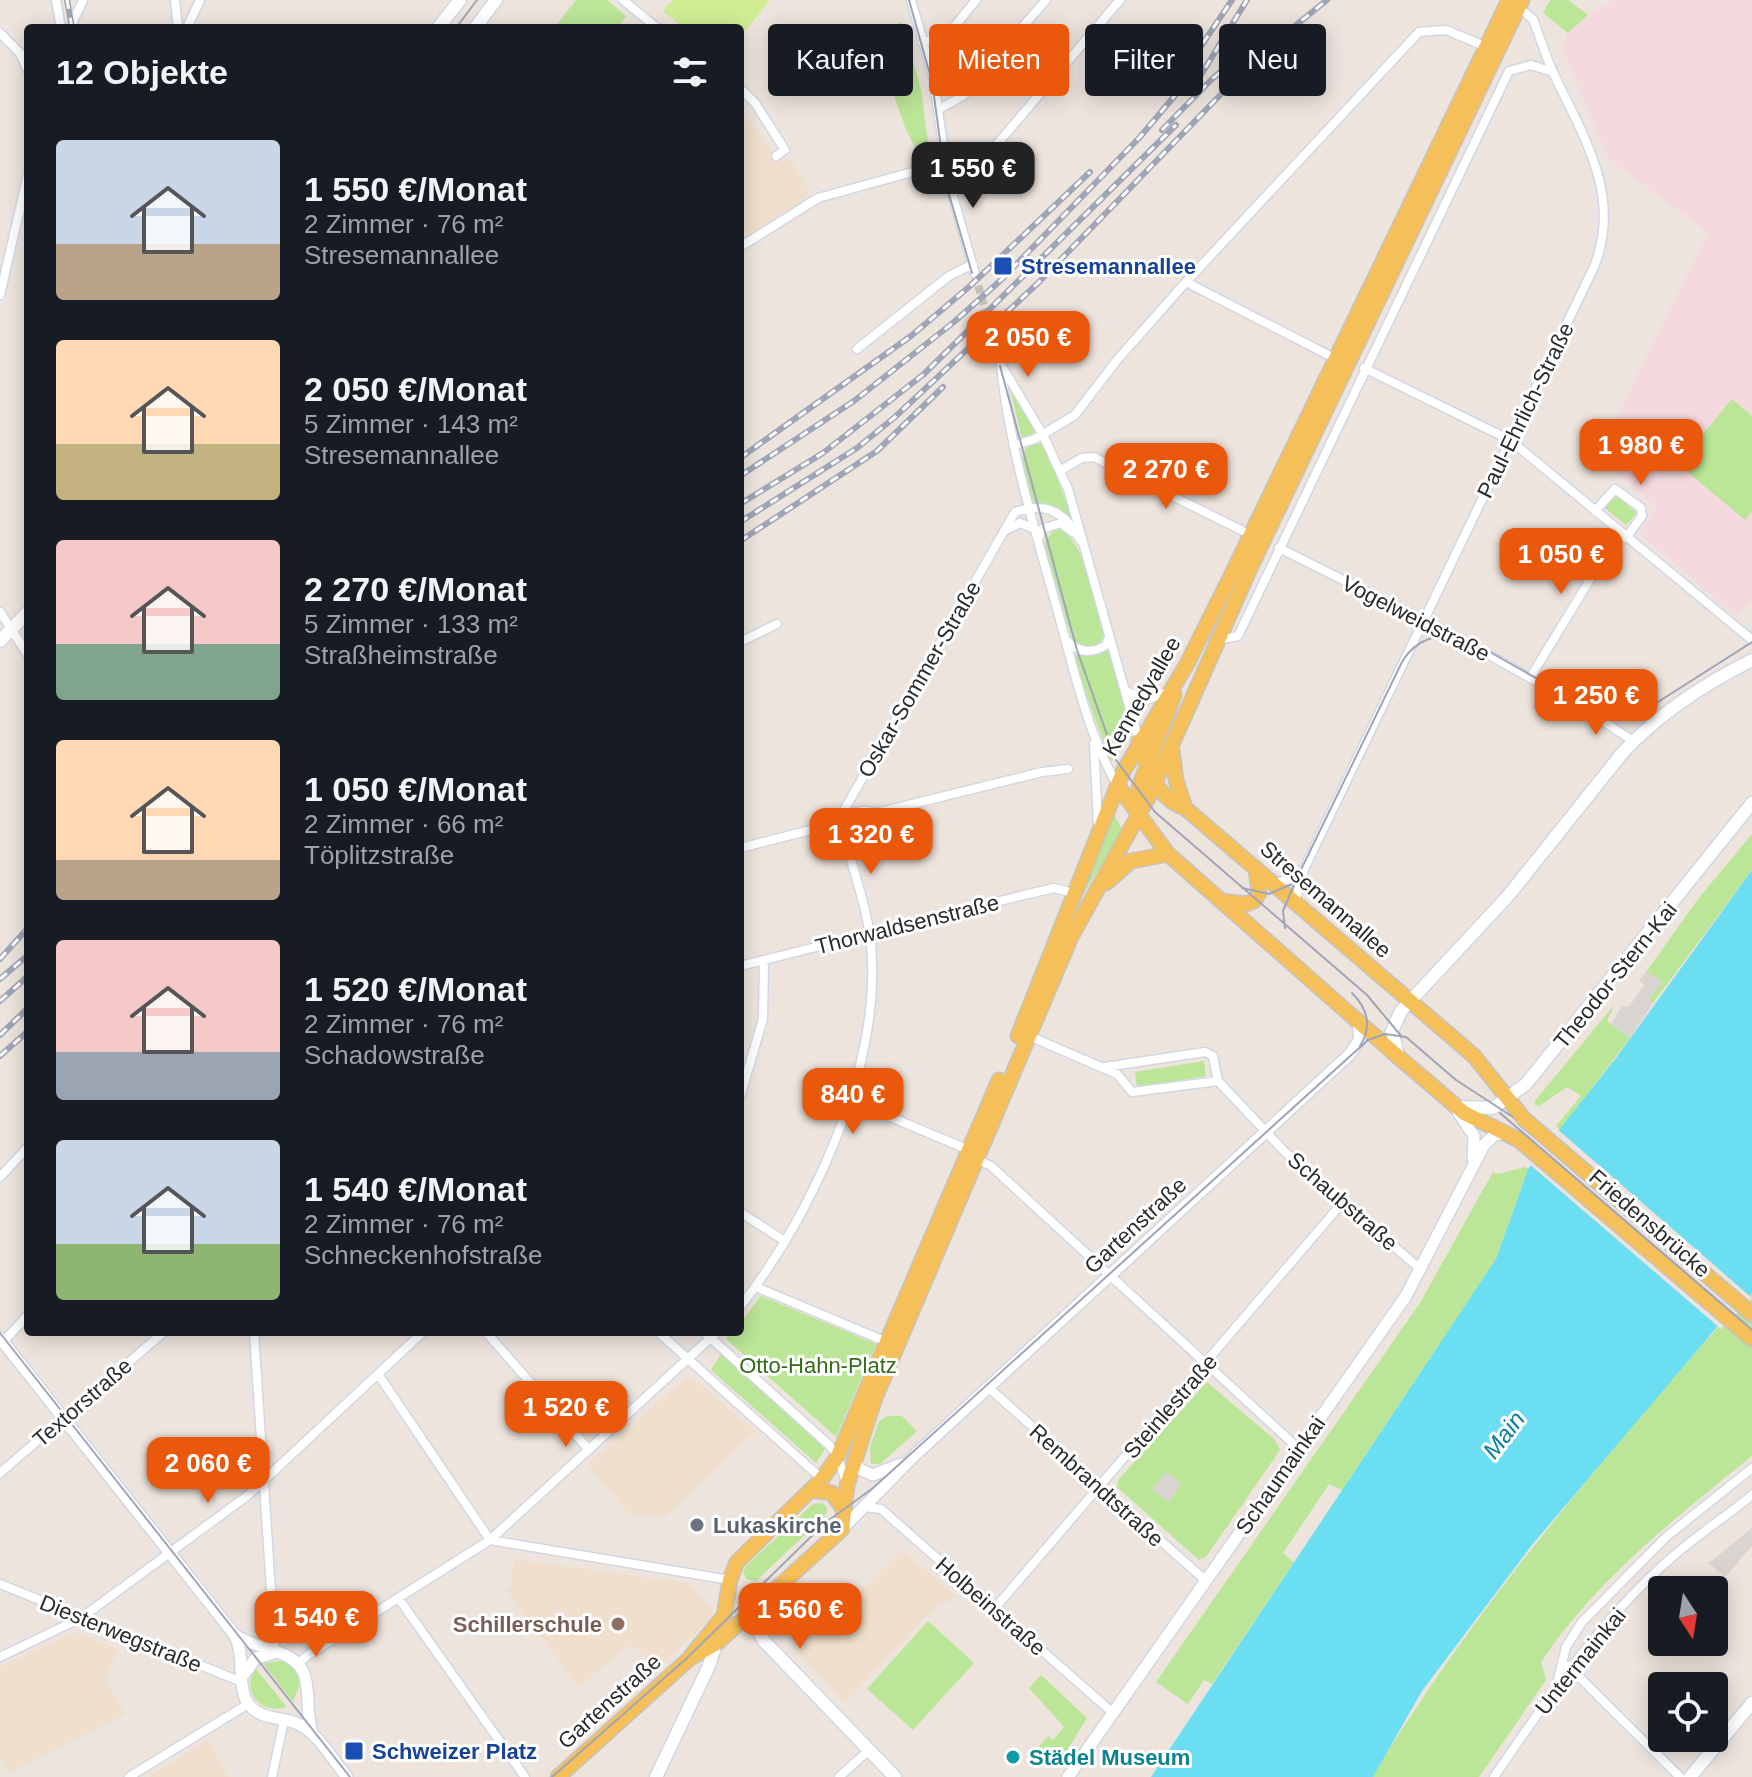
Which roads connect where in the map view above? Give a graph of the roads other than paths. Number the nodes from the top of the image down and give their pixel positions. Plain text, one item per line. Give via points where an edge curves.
1 (56, 0) edge
2 (83, 0) edge
3 (175, 0) edge
4 (200, 0) edge
5 (460, 0) edge
6 (496, 0) edge
7 (623, 0) edge
8 (911, 0) edge
9 (976, 0) edge
10 (1046, 0) edge
11 (1120, 0) edge
12 (1517, 2) edge
13 (60, 24) edge
14 (72, 24) edge
15 (178, 24) edge
16 (189, 24) edge
17 (441, 24) edge
18 (478, 24) edge
19 (652, 24) edge
20 (0, 33) edge
21 (923, 43) junction
22 (1487, 47) junction
23 (24, 62) edge
24 (1553, 72) junction
25 (744, 92) edge
26 (939, 109) junction
27 (776, 156) dead end
28 (945, 167) junction
29 (24, 191) edge
30 (744, 244) edge
31 (1186, 282) junction
32 (0, 295) edge
33 (857, 349) dead end
34 (1336, 359) junction
35 (1364, 368) junction
36 (1043, 435) junction
37 (1510, 440) junction
38 (1016, 445) junction
39 (1061, 470) junction
40 (1028, 507) junction
41 (1595, 511) junction
42 (1033, 528) junction
43 (1251, 535) junction
44 (1623, 535) junction
45 (1000, 537) junction
46 (1038, 541) junction
47 (1081, 541) junction
48 (1279, 548) junction
49 (0, 612) edge
50 (24, 616) edge
51 (1424, 620) junction
52 (777, 624) dead end
53 (12, 630) junction
54 (1109, 637) junction
55 (1066, 639) junction
56 (744, 640) edge
57 (1218, 640) junction
58 (1752, 640) edge
59 (0, 641) edge
60 (24, 649) edge
61 (1752, 660) edge
62 (1187, 664) junction
63 (1530, 678) junction
64 (1125, 691) junction
65 (1167, 692) junction
66 (1094, 734) junction
67 (1139, 741) junction
68 (1633, 741) junction
69 (1173, 743) junction
70 (1146, 766) junction
71 (1068, 769) dead end
72 (1155, 783) junction
73 (1118, 786) junction
74 (1752, 803) edge
75 (1185, 808) junction
76 (1138, 816) junction
77 (842, 822) junction
78 (1097, 834) junction
79 (744, 847) edge
80 (1168, 854) junction
81 (1256, 869) junction
82 (1304, 869) junction
83 (1273, 883) junction
84 (1074, 893) junction
85 (1094, 894) junction
86 (1221, 901) junction
87 (1295, 903) junction
88 (869, 935) junction
89 (764, 960) junction
90 (744, 965) edge
91 (1410, 1000) junction
92 (1353, 1015) junction
93 (1028, 1035) junction
94 (1398, 1056) junction
95 (1102, 1068) junction
96 (1218, 1081) junction
97 (744, 1083) edge
98 (850, 1100) junction
99 (1508, 1100) junction
100 (1454, 1105) junction
101 (1531, 1125) joint
102 (1267, 1133) junction
103 (1514, 1137) junction
104 (1474, 1138) joint
105 (24, 1151) edge
106 (973, 1154) junction
107 (1473, 1163) junction
108 (0, 1177) edge
109 (1343, 1202) junction
110 (744, 1215) edge
111 (783, 1240) junction
112 (1419, 1268) junction
113 (1111, 1277) junction
114 (756, 1287) junction
115 (744, 1302) edge
116 (1752, 1314) edge
117 (24, 1319) edge
118 (159, 1336) edge
119 (254, 1336) edge
120 (419, 1336) edge
121 (489, 1336) edge
122 (662, 1336) edge
123 (709, 1336) edge
124 (713, 1336) edge
125 (1, 1339) edge
126 (1752, 1339) edge
127 (888, 1342) junction
128 (689, 1360) junction
129 (1207, 1364) junction
130 (378, 1374) junction
131 (989, 1388) junction
132 (62, 1418) junction
133 (850, 1432) joint
134 (1299, 1449) junction
135 (589, 1450) junction
136 (915, 1455) junction
137 (838, 1456) junction
138 (855, 1459) junction
139 (1752, 1468) edge
140 (0, 1473) edge
141 (822, 1479) junction
142 (265, 1481) junction
143 (847, 1485) junction
144 (1099, 1487) junction
145 (811, 1490) junction
146 (1752, 1495) edge
147 (865, 1507) junction
148 (843, 1518) junction
149 (490, 1540) junction
150 (170, 1553) junction
151 (730, 1580) junction
152 (1206, 1581) junction
153 (0, 1584) edge
154 (399, 1599) junction
155 (995, 1608) junction
156 (756, 1609) junction
157 (724, 1616) junction
158 (81, 1618) junction
159 (234, 1634) junction
160 (717, 1643) junction
161 (278, 1653) junction
162 (0, 1657) edge
163 (690, 1658) junction
164 (1562, 1660) junction
165 (298, 1664) junction
166 (1570, 1668) junction
167 (243, 1678) junction
168 (1557, 1685) junction
169 (305, 1692) junction
170 (1752, 1703) edge
171 (248, 1704) junction
172 (1113, 1713) junction
173 (270, 1716) junction
174 (284, 1720) junction
175 (312, 1733) junction
176 (869, 1750) junction
177 (129, 1777) edge
178 (272, 1777) edge
179 (347, 1777) edge
180 (525, 1777) edge
181 (558, 1777) edge
182 (656, 1777) edge
183 (839, 1777) edge
184 (895, 1777) edge
185 (1068, 1777) edge
186 (1494, 1777) edge
187 (1680, 1777) edge
188 (1690, 1777) edge

1 - 13 street
2 - 14 street
3 - 15 street
4 - 16 street
5 - 17 main road
6 - 18 main road
7 - 19 street
8 - 21 street
9 - 21 street via 951,31
10 - 26 street via 963,96
11 - 28 street via 981,163
12 - 22 main road, Kennedyallee via 1502,14
12 - 24 street, Paul-Ehrlich-Straße via 1533,19
12 - 57 main road, Kennedyallee
20 - 23 street
21 - 26 street
22 - 31 street via 1446,30 1419,32
22 - 34 main road, Kennedyallee
24 - 35 street, Kennedyallee via 1527,64 1509,71
24 - 37 street, Paul-Ehrlich-Straße via 1598,170 1605,227 1594,267
25 - 27 street via 785,150
26 - 28 street
28 - 30 street via 818,198
28 - 33 street via 974,269 949,276
29 - 32 street
31 - 34 street
31 - 36 street via 1075,415
34 - 43 main road, Kennedyallee
35 - 37 street
35 - 48 street, Kennedyallee
36 - 38 street
36 - 38 street, Stresemannallee via 1001,365
36 - 39 street, Stresemannallee
37 - 41 street
37 - 51 street, Paul-Ehrlich-Straße
38 - 40 street, Stresemannallee
39 - 43 street via 1094,457
39 - 47 street, Stresemannallee
40 - 42 street, Stresemannallee
40 - 45 street, Oskar-Sommer-Straße via 1015,512
40 - 47 street, Stresemannallee via 1064,515
41 - 44 street
41 - 44 street via 1615,489 1641,508 1642,516
42 - 45 street via 1015,524
42 - 46 street, Stresemannallee
43 - 62 main road, Kennedyallee
44 - 58 street
44 - 63 street
45 - 77 street, Oskar-Sommer-Straße
46 - 47 street via 1042,529 1061,523
46 - 55 street, Stresemannallee
47 - 54 street, Stresemannallee
48 - 51 street, Vogelweidstraße
48 - 57 street, Kennedyallee via 1238,636
49 - 53 street
50 - 53 main road
51 - 63 street, Vogelweidstraße
51 - 82 street, Paul-Ehrlich-Straße
52 - 56 street
53 - 59 main road
53 - 60 street
54 - 55 street via 1106,645 1090,652 1077,650
54 - 64 street, Stresemannallee
55 - 66 street, Stresemannallee
57 - 69 main road, Kennedyallee
61 - 68 main road via 1697,692
62 - 65 main road, Kennedyallee
62 - 70 main road
63 - 68 street, Vogelweidstraße
64 - 65 street via 1147,700
64 - 67 street, Stresemannallee
65 - 67 main road, Kennedyallee
66 - 73 street, Stresemannallee
66 - 78 street, Stresemannallee
67 - 70 main road, Stresemannallee
67 - 73 main road, Kennedyallee
68 - 91 main road via 1508,896
69 - 72 main road, Kennedyallee
69 - 75 main road via 1172,760
70 - 72 main road, Stresemannallee
70 - 76 main road
71 - 77 street
72 - 75 main road, Stresemannallee via 1171,803
72 - 76 main road, Kennedyallee
73 - 76 main road, Stresemannallee
73 - 78 main road, Kennedyallee
74 - 99 main road, Theodor-Stern-Kai via 1559,1045
75 - 81 main road, Stresemannallee
76 - 80 main road, Stresemannallee
76 - 85 main road, Kennedyallee
77 - 79 street
77 - 88 street
78 - 84 main road, Kennedyallee
80 - 85 main road via 1131,861
80 - 86 main road, Stresemannallee
81 - 83 main road, Stresemannallee
81 - 86 main road via 1256,899 1246,904
82 - 83 street via 1292,879
82 - 87 street, Paul-Ehrlich-Straße
83 - 87 main road, Stresemannallee
84 - 88 street, Thorwaldsenstraße via 1054,888
84 - 106 main road, Kennedyallee
85 - 93 main road, Kennedyallee
86 - 92 main road, Stresemannallee
87 - 91 main road, Stresemannallee
88 - 89 street, Thorwaldsenstraße
88 - 98 street via 869,1016
89 - 90 street, Thorwaldsenstraße
89 - 97 street via 763,1019
91 - 94 main road via 1392,1029
91 - 99 main road, Stresemannallee via 1481,1063
92 - 94 main road, Stresemannallee
92 - 102 street, Gartenstraße via 1360,1029 1356,1048
93 - 95 street
93 - 106 main road, Kennedyallee
94 - 100 main road, Stresemannallee
95 - 96 street via 1117,1074 1136,1093
95 - 96 street, Schaubstraße via 1205,1052 1213,1056
96 - 102 street, Schaubstraße
98 - 106 street
98 - 111 street
99 - 100 main road via 1489,1109
99 - 101 main road, Stresemannallee
100 - 103 main road, Stresemannallee
100 - 104 street, Stresemannallee
101 - 116 main road, Friedensbrücke
102 - 109 street, Schaubstraße
102 - 113 street, Gartenstraße
103 - 107 street, Schaumainkai via 1491,1136
103 - 126 main road, Friedensbrücke
104 - 107 street, Schaumainkai
105 - 108 street
106 - 113 street
106 - 127 main road, Kennedyallee
106 - 138 main road, Kennedyallee
107 - 112 street, Schaumainkai
109 - 112 street, Schaubstraße
109 - 129 street, Steinlestraße
110 - 111 street
111 - 114 street
112 - 134 street, Schaumainkai via 1406,1296
113 - 129 street
113 - 131 street, Gartenstraße
114 - 115 street
114 - 127 street
117 - 125 street
118 - 132 street, Textorstraße
119 - 142 street
120 - 130 street
121 - 135 street
122 - 128 street
123 - 128 street
124 - 137 street
125 - 132 street
127 - 133 main road, Kennedyallee
128 - 135 street
128 - 141 street
129 - 134 street
129 - 144 street, Steinlestraße
130 - 142 street
130 - 149 street
131 - 136 street, Gartenstraße
131 - 144 street, Rembrandtstraße
132 - 140 street, Textorstraße
132 - 150 street
133 - 137 main road, Gartenstraße
134 - 152 street, Schaumainkai
135 - 149 street
136 - 138 street, Gartenstraße via 879,1475 859,1469
136 - 147 street, Gartenstraße
137 - 141 main road, Gartenstraße
137 - 143 street
138 - 143 main road
139 - 164 street via 1626,1574 1572,1634
141 - 145 main road, Gartenstraße
142 - 150 street
142 - 161 street
143 - 148 main road
144 - 152 street, Rembrandtstraße
144 - 155 street, Steinlestraße
145 - 148 main road via 832,1493
145 - 151 main road, Gartenstraße via 743,1554
146 - 166 street, Untermainkai via 1670,1559
147 - 148 street, Gartenstraße
147 - 155 street, Holbeinstraße via 881,1509
148 - 156 main road, Gartenstraße
149 - 151 street
149 - 154 street
150 - 158 street
150 - 159 street
151 - 156 main road via 735,1609
151 - 157 main road, Gartenstraße
152 - 172 street, Schaumainkai
153 - 158 street, Diesterwegstraße
154 - 165 street
154 - 180 street
155 - 172 street, Holbeinstraße
156 - 160 main road, Gartenstraße
156 - 176 main road via 754,1623 764,1641
157 - 160 main road
157 - 163 main road, Gartenstraße
158 - 162 street
158 - 167 street, Diesterwegstraße
159 - 161 street
159 - 167 street
160 - 163 main road, Gartenstraße
160 - 182 main road
161 - 165 street
161 - 167 street via 256,1658
163 - 181 main road, Gartenstraße
164 - 166 street
164 - 168 street
165 - 169 street
166 - 168 street, Untermainkai
166 - 187 street
167 - 171 street
168 - 186 street, Untermainkai
169 - 173 street via 292,1712
169 - 175 street
170 - 188 main road
171 - 173 street
171 - 177 street
172 - 185 street, Schaumainkai
173 - 174 street
174 - 175 street
174 - 178 street
175 - 179 street
176 - 183 street
176 - 184 main road

